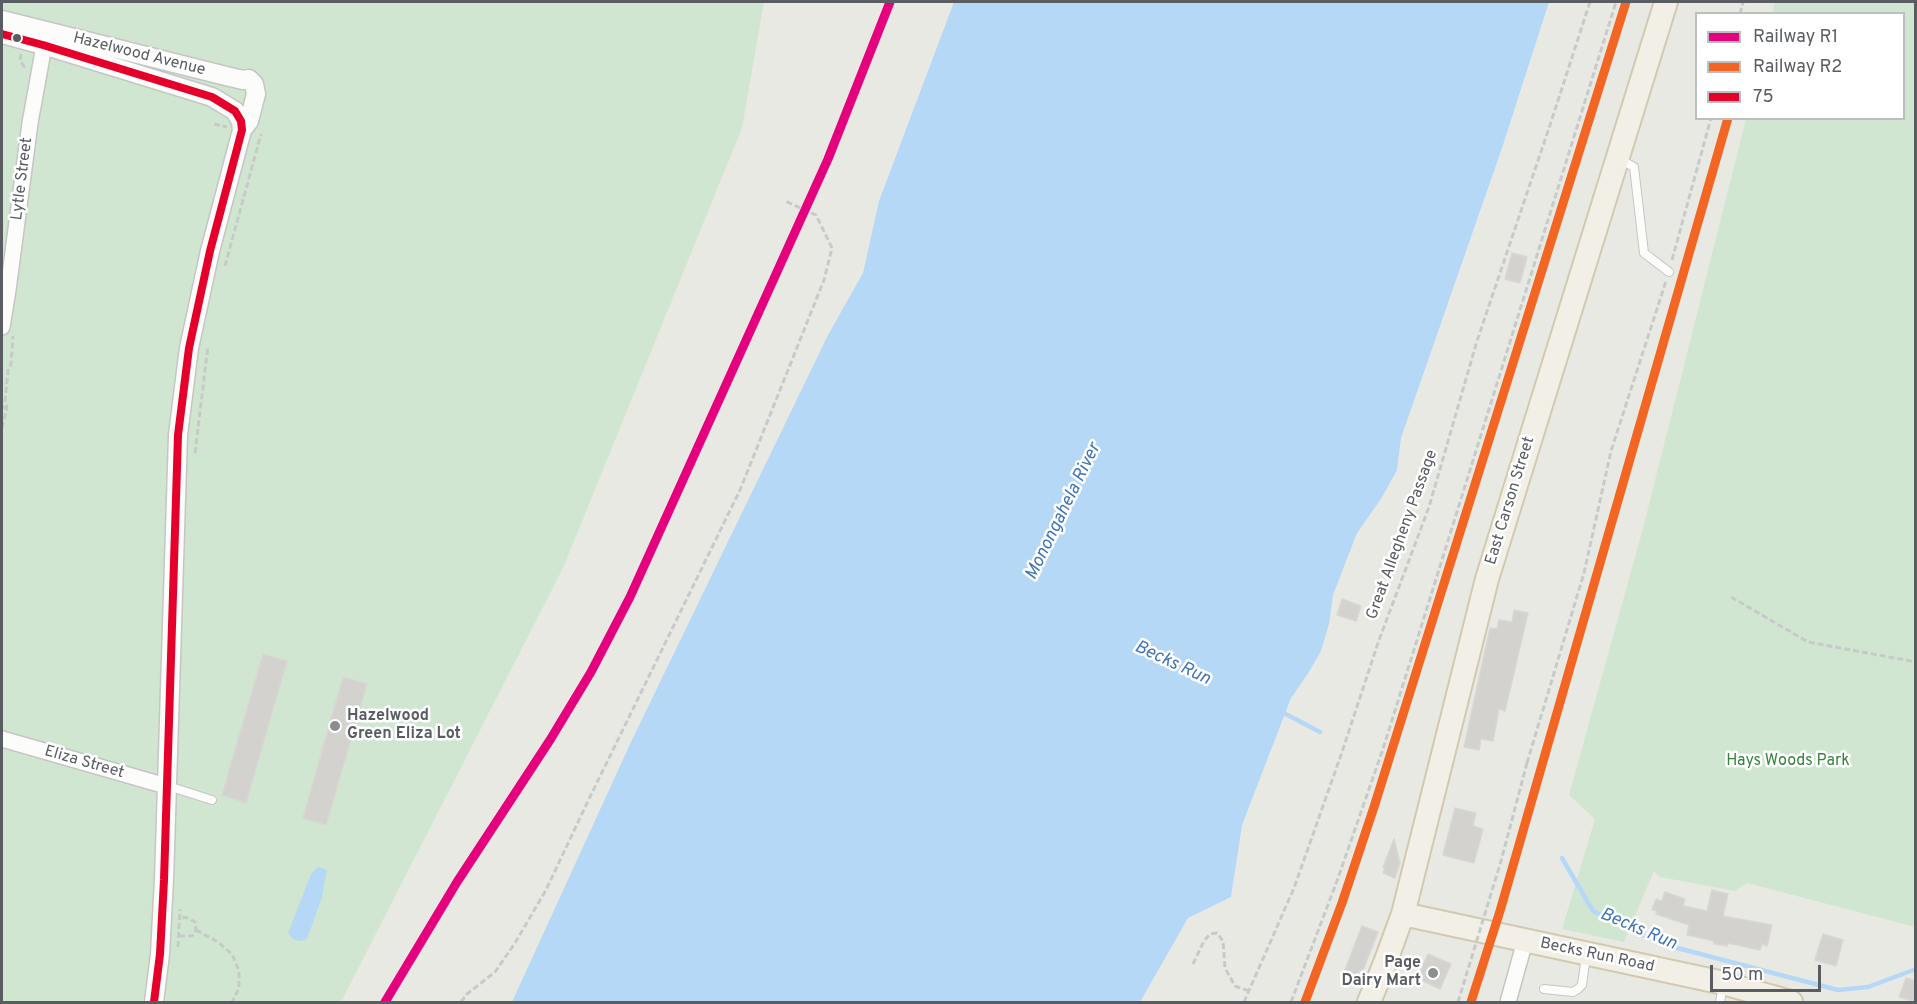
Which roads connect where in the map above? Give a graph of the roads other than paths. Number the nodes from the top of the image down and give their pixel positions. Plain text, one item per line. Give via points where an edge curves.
1 (1666, 2) edge
2 (2, 20) edge
3 (2, 34) edge
4 (45, 38) junction
5 (242, 130) junction
6 (1617, 158) junction
7 (1669, 272) road end
8 (2, 327) edge
9 (2, 739) edge
10 (166, 786) junction
11 (212, 800) dead end
12 (1403, 914) junction
13 (1525, 941) junction
14 (1587, 954) junction
15 (1544, 989) dead end
16 (1721, 993) edge
17 (154, 1002) edge
18 (1369, 1002) edge
19 (1508, 1002) edge
20 (1786, 1002) edge

1 - 6 main road, East Carson Street
2 - 4 street, Hazelwood Avenue
3 - 4 street, Hazelwood Avenue
4 - 5 street, Hazelwood Avenue via 212,98 235,111
4 - 5 street, Hazelwood Avenue via 249,79 256,94 249,121
4 - 8 street, Lytle Street
5 - 10 street via 191,337 178,435
6 - 7 lane via 1635,167 1644,253
6 - 12 main road, East Carson Street via 1487,579
9 - 10 street, Eliza Street
10 - 11 lane
10 - 17 street via 160,954
12 - 13 main road, Becks Run Road
12 - 18 main road, East Carson Street
13 - 14 main road, Becks Run Road
13 - 19 street
14 - 15 lane via 1578,989
14 - 16 main road, Becks Run Road
16 - 20 main road, Becks Run Road

